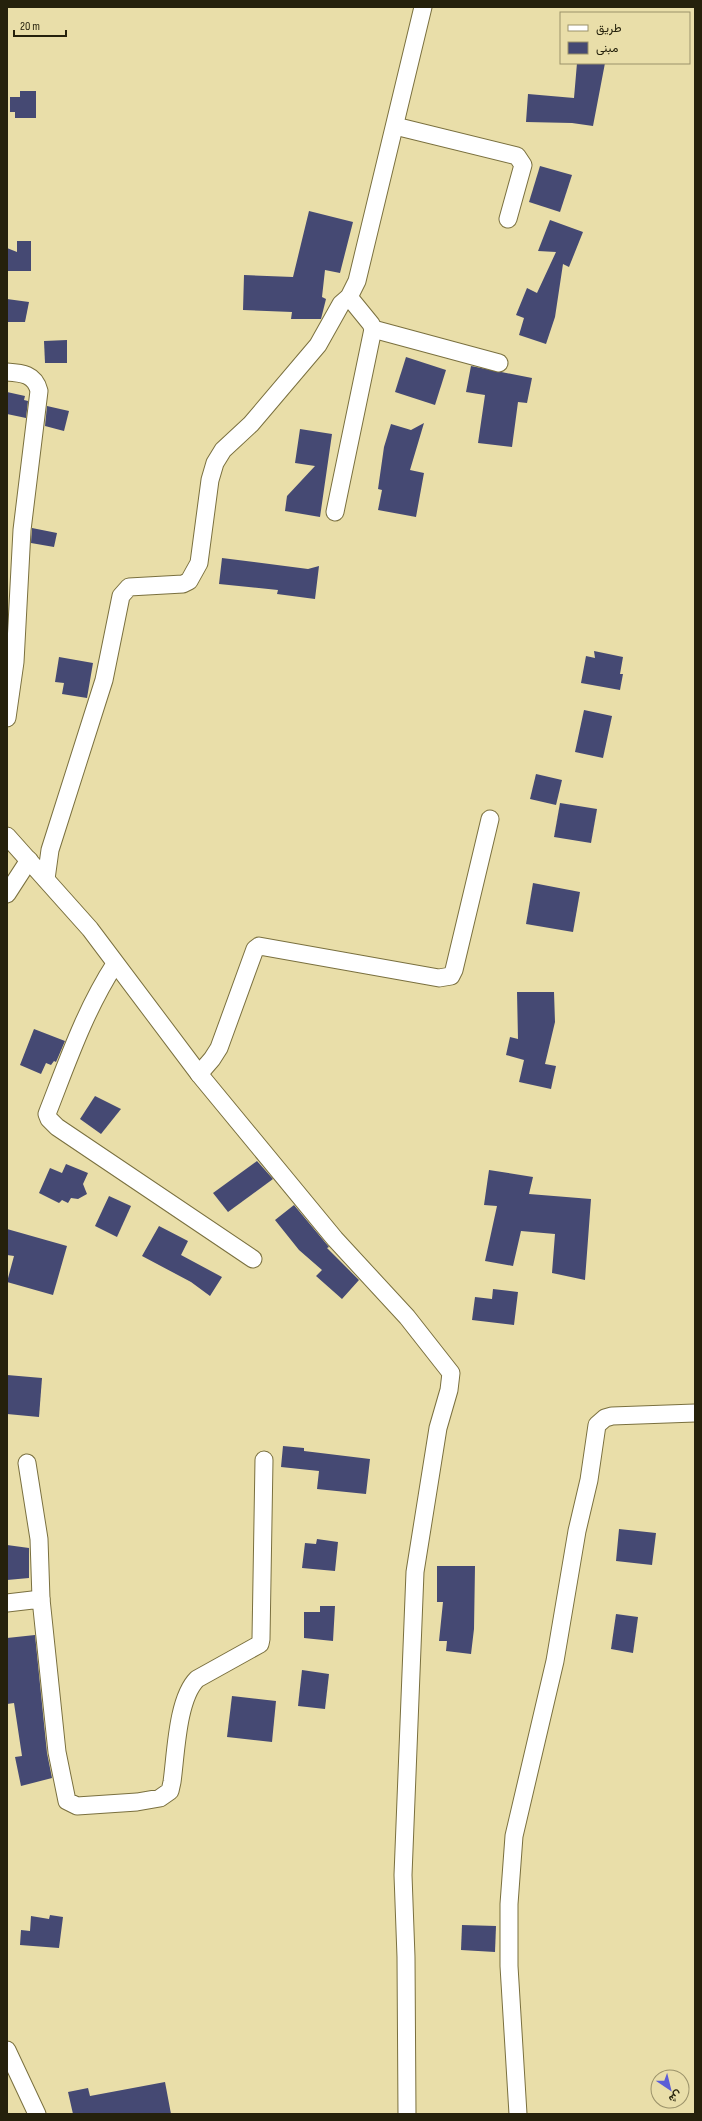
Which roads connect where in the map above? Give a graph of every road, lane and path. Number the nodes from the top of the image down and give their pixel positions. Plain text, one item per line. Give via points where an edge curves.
1 (423, 7) edge
2 (394, 126) junction
3 (508, 218) dead end
4 (349, 297) junction
5 (373, 329) junction
6 (499, 363) dead end
7 (7, 372) edge
8 (335, 512) dead end
9 (7, 718) edge
10 (490, 819) dead end
11 (7, 836) edge
12 (29, 860) junction
13 (46, 879) junction
14 (7, 894) edge
15 (116, 964) junction
16 (199, 1074) junction
17 (253, 1259) dead end
18 (695, 1413) edge
19 (264, 1460) dead end
20 (26, 1463) dead end
21 (41, 1599) junction
22 (7, 1603) edge
23 (7, 2050) edge
24 (37, 2114) edge
25 (407, 2114) edge
26 (518, 2114) edge

1 - 2 street
2 - 3 street via 520,158 523,164
2 - 4 street via 357,281
4 - 5 street via 372,324
4 - 13 street via 341,304 318,345 251,424 223,450 215,463 210,480 199,563 189,580 183,584 129,587 121,596 104,680 50,850
5 - 6 street
5 - 8 street
7 - 9 street via 26,374 34,379 39,391 23,523 15,662
10 - 16 street via 451,976 439,978 259,946 255,949 219,1048
11 - 12 street
12 - 13 street
12 - 14 street
13 - 15 street
15 - 16 street
15 - 17 street via 102,984 76,1039 48,1114 49,1119 57,1127
16 - 25 street via 335,1239 407,1317 451,1372 449,1390 438,1428 415,1572 403,1875
18 - 26 street via 612,1416 604,1418 597,1425 555,1661 514,1836 509,1904 509,1966
19 - 21 street via 260,1644 191,1684 180,1721 170,1791 160,1798 77,1806 67,1801 58,1752
20 - 21 street via 39,1539
21 - 22 street
23 - 24 street

